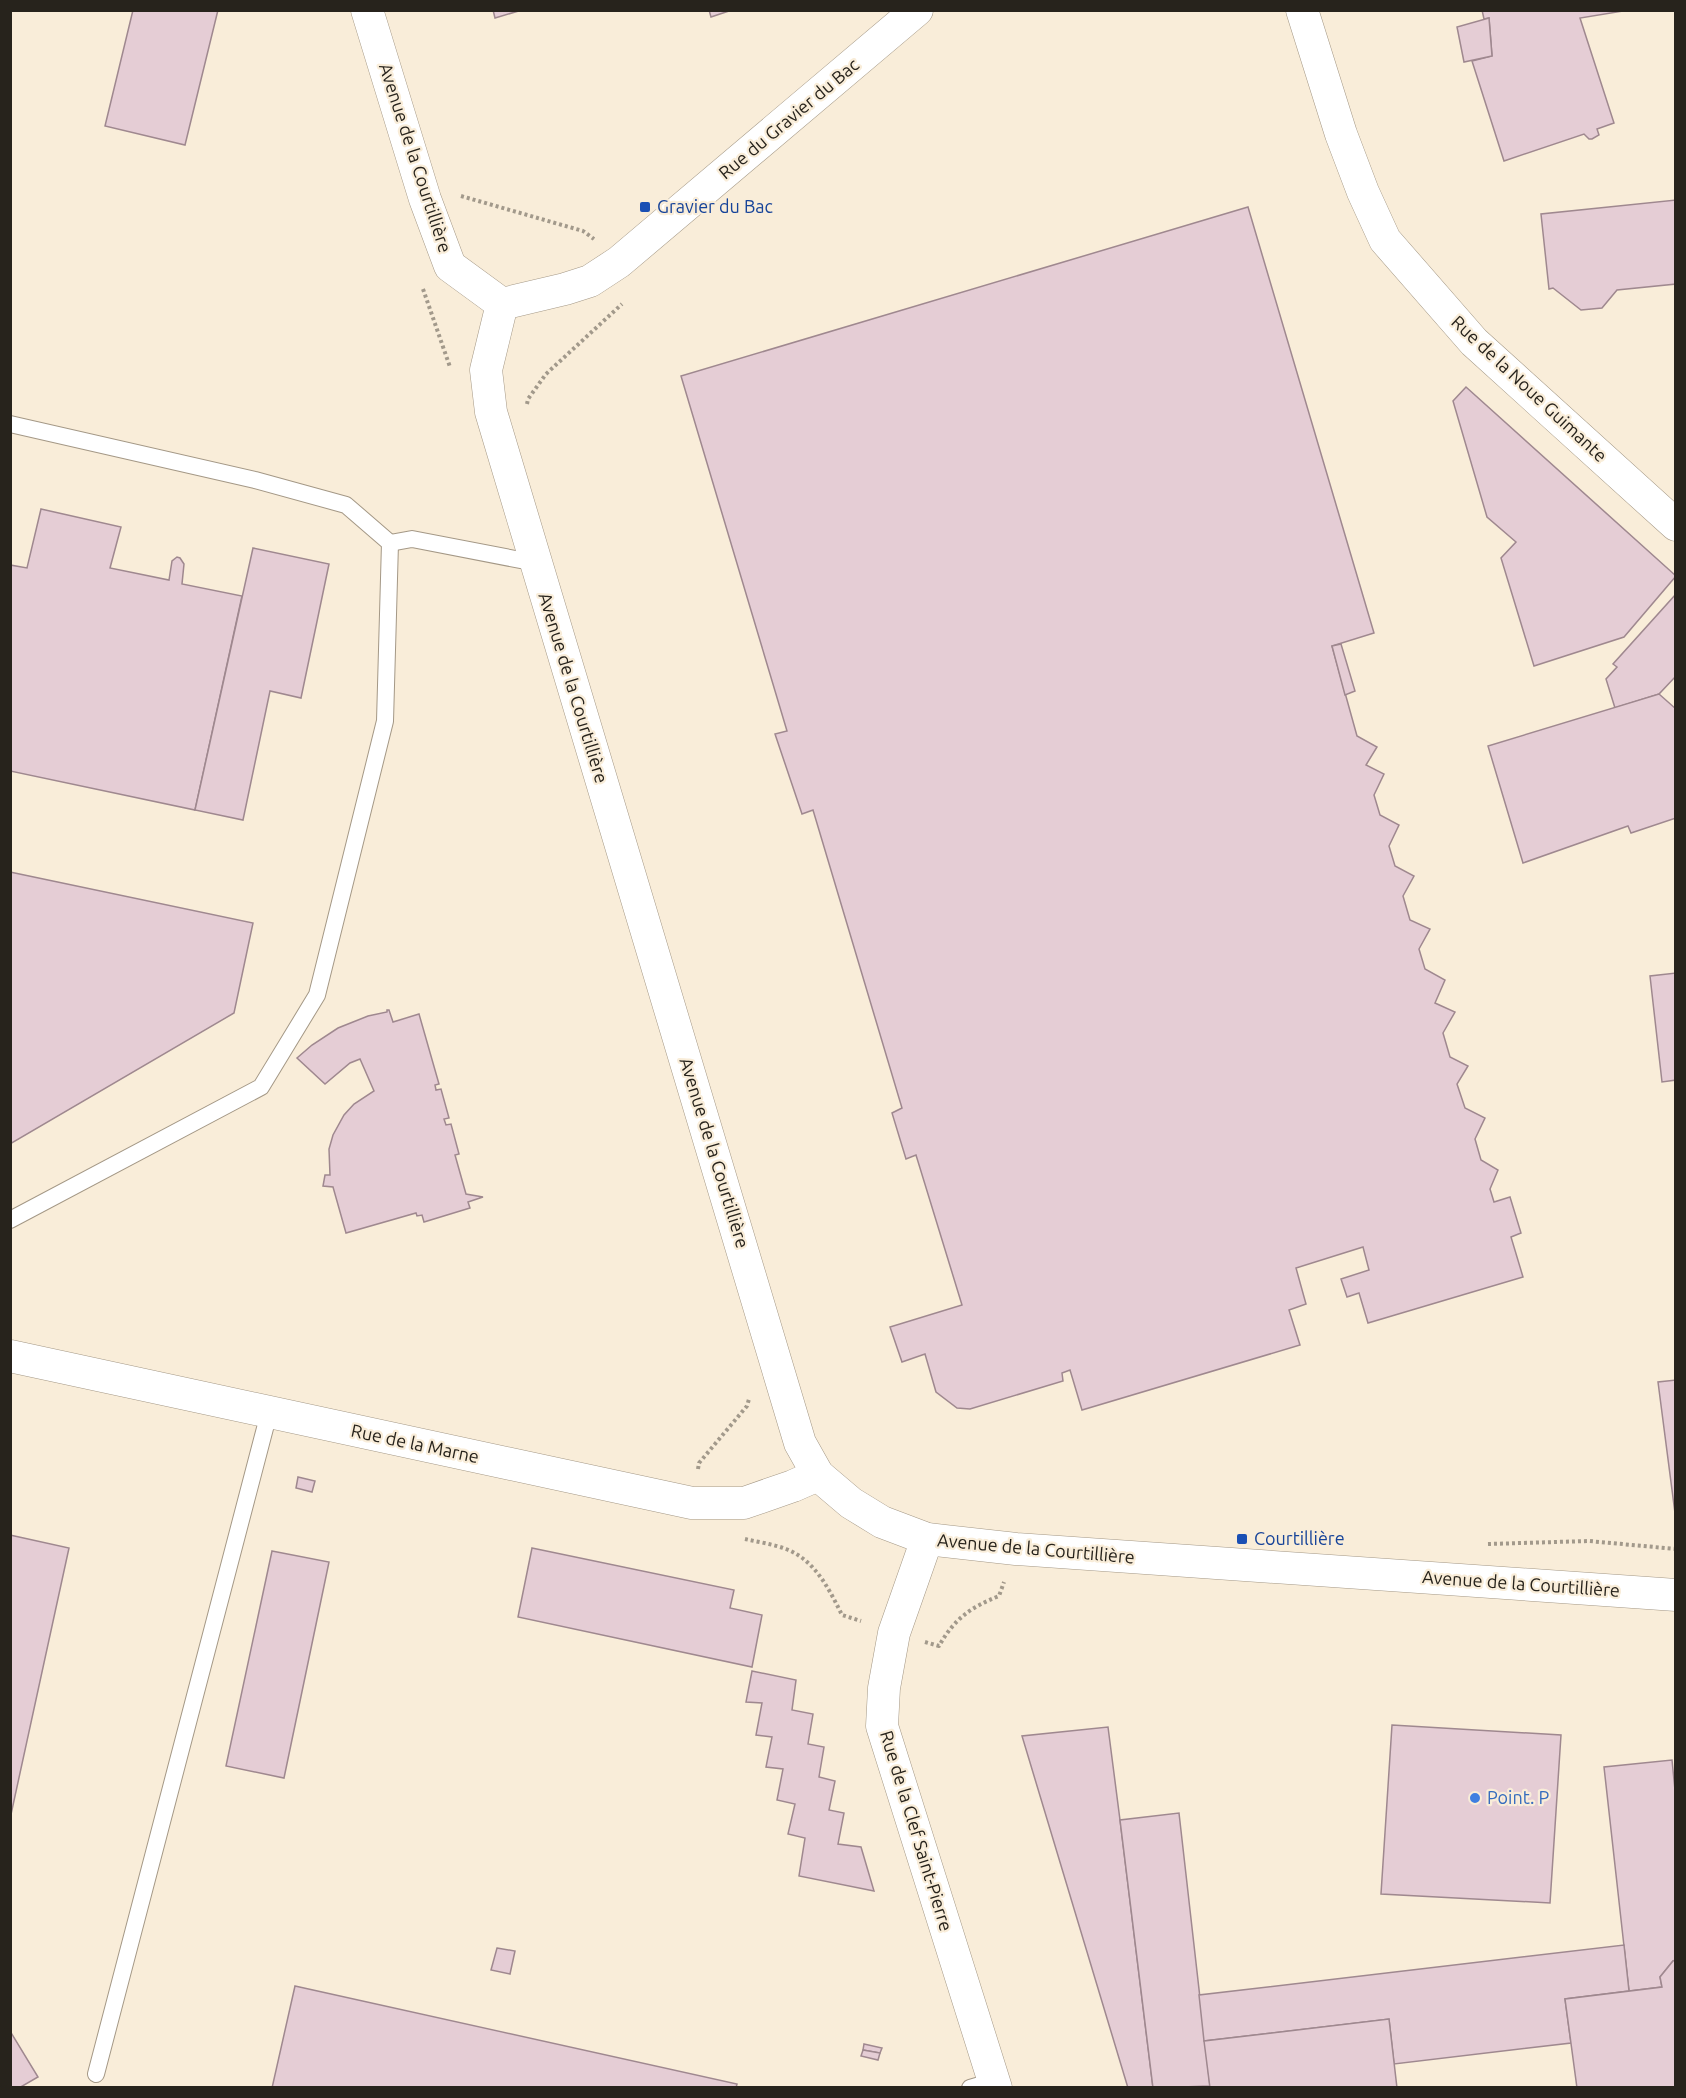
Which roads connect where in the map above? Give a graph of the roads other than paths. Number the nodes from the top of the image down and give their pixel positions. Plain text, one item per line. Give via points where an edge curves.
1 (368, 10) edge
2 (917, 10) edge
3 (1302, 10) edge
4 (502, 304) junction
5 (10, 424) edge
6 (1676, 525) edge
7 (390, 543) junction
8 (536, 563) junction
9 (10, 1220) edge
10 (10, 1356) edge
11 (269, 1413) junction
12 (818, 1475) junction
13 (927, 1539) junction
14 (1676, 1595) edge
15 (96, 2074) dead end
16 (986, 2085) edge

1 - 4 street, Avenue de la Courtillière via 425,199 450,266
2 - 4 street, Rue du Gravier du Bac via 620,262 590,281
3 - 6 street, Rue de la Noue Guimante via 1341,134 1385,240 1474,342
4 - 8 street, Avenue de la Courtillière via 486,370 491,412
5 - 7 lane via 346,505
7 - 8 lane via 412,539
7 - 9 lane via 385,722 317,995 261,1087
8 - 12 street, Avenue de la Courtillière via 801,1443
10 - 11 street, Rue de la Marne
11 - 12 street, Rue de la Marne via 692,1503 744,1503
11 - 15 lane
12 - 13 street, Avenue de la Courtillière via 851,1503 882,1522
13 - 14 street, Avenue de la Courtillière via 1051,1552
13 - 16 street, Rue de la Clef Saint-Pierre via 894,1633 882,1726

